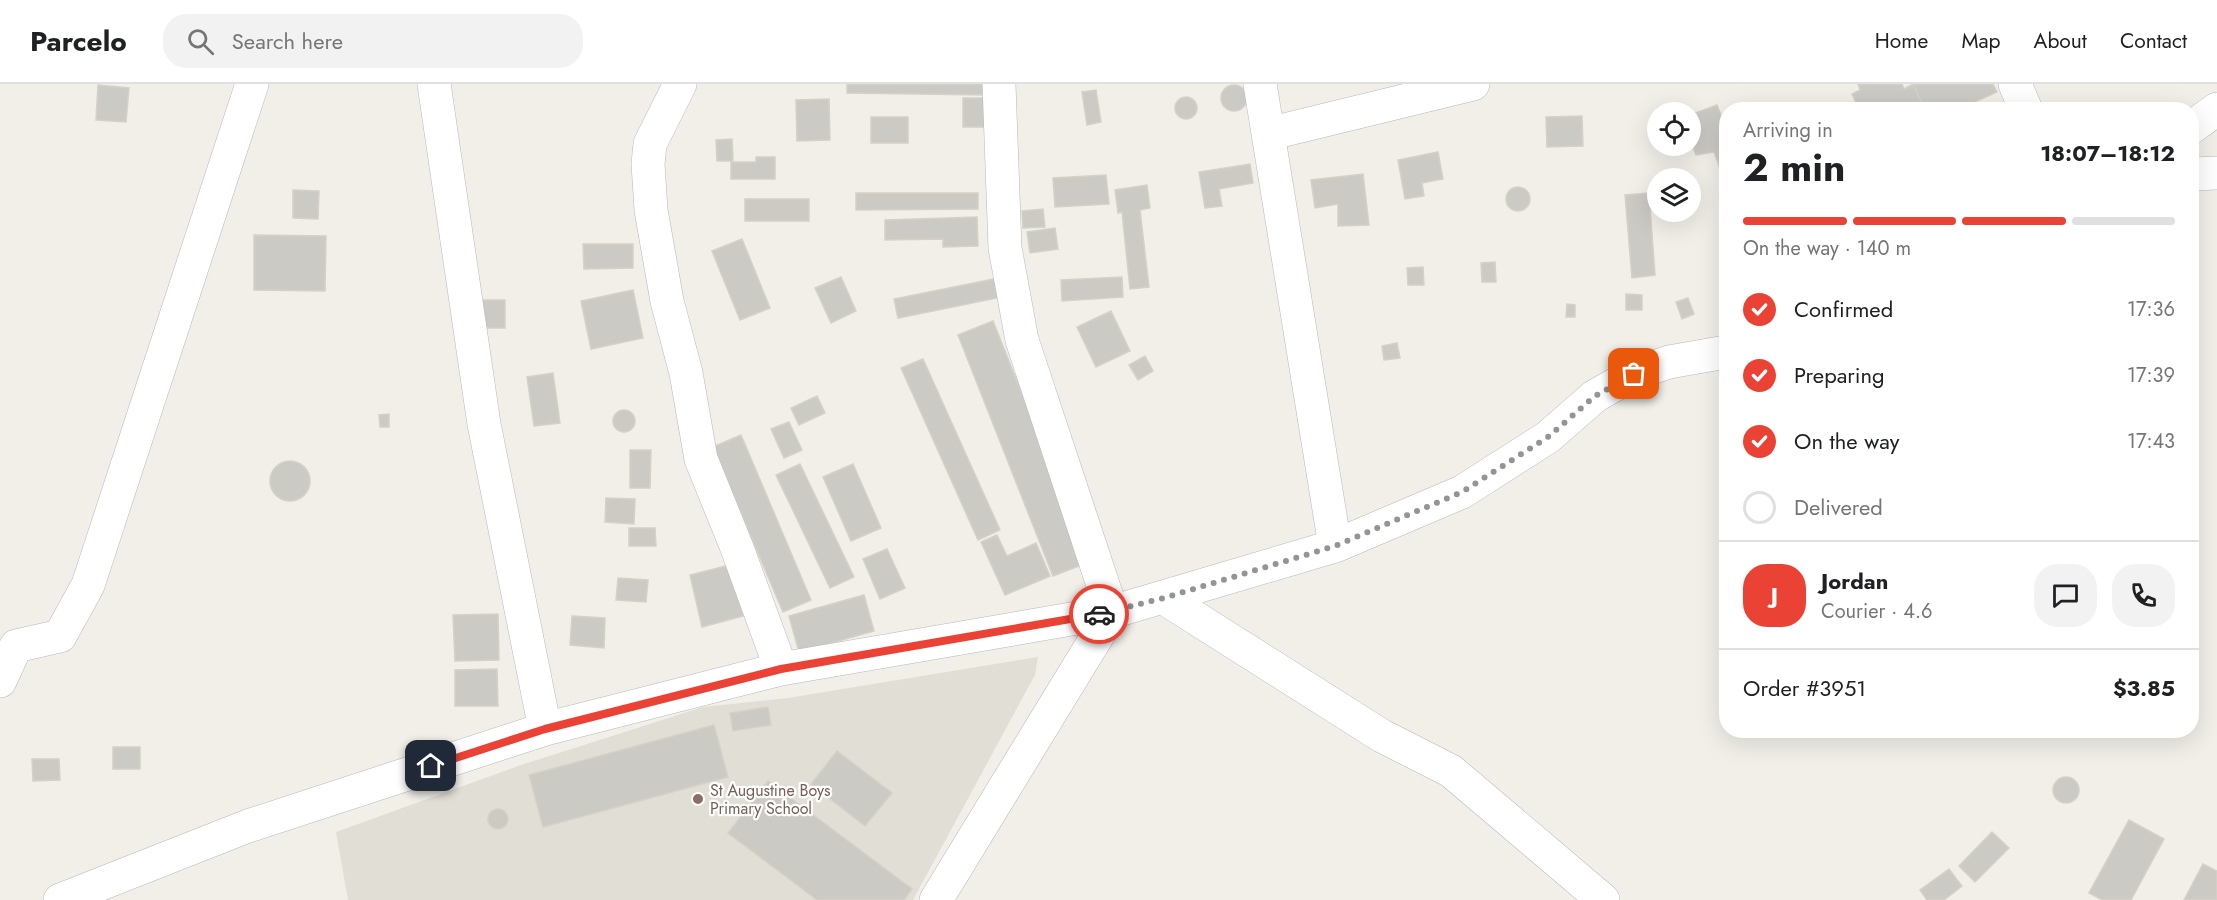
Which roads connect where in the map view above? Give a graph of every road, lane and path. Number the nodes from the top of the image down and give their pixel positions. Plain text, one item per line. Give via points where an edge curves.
1 (252, 84) edge
2 (434, 84) edge
3 (680, 84) edge
4 (999, 84) edge
5 (1260, 84) edge
6 (1473, 84) edge
7 (2015, 84) edge
8 (2023, 102) edge
9 (2217, 109) edge
10 (2199, 122) edge
11 (1268, 134) junction
12 (2217, 173) edge
13 (2199, 174) edge
14 (1719, 353) edge
15 (1335, 546) junction
16 (1164, 598) junction
17 (1112, 612) junction
18 (781, 669) junction
19 (0, 681) edge
20 (545, 729) junction
21 (60, 900) edge
22 (936, 900) edge
23 (1604, 900) edge

1 - 19 street via 88,585 60,636 16,646
2 - 20 street via 484,424
3 - 18 street via 650,144 651,210 701,459
4 - 17 street via 1005,248 1022,340
5 - 11 street
6 - 11 street
7 - 8 street
9 - 10 street
11 - 15 street
12 - 13 street
14 - 15 street via 1669,362 1634,374 1595,396 1548,437 1462,492
15 - 16 street
16 - 17 street
16 - 23 street via 1382,736 1451,771
17 - 18 street
17 - 22 street
18 - 20 street
20 - 21 street via 248,826

